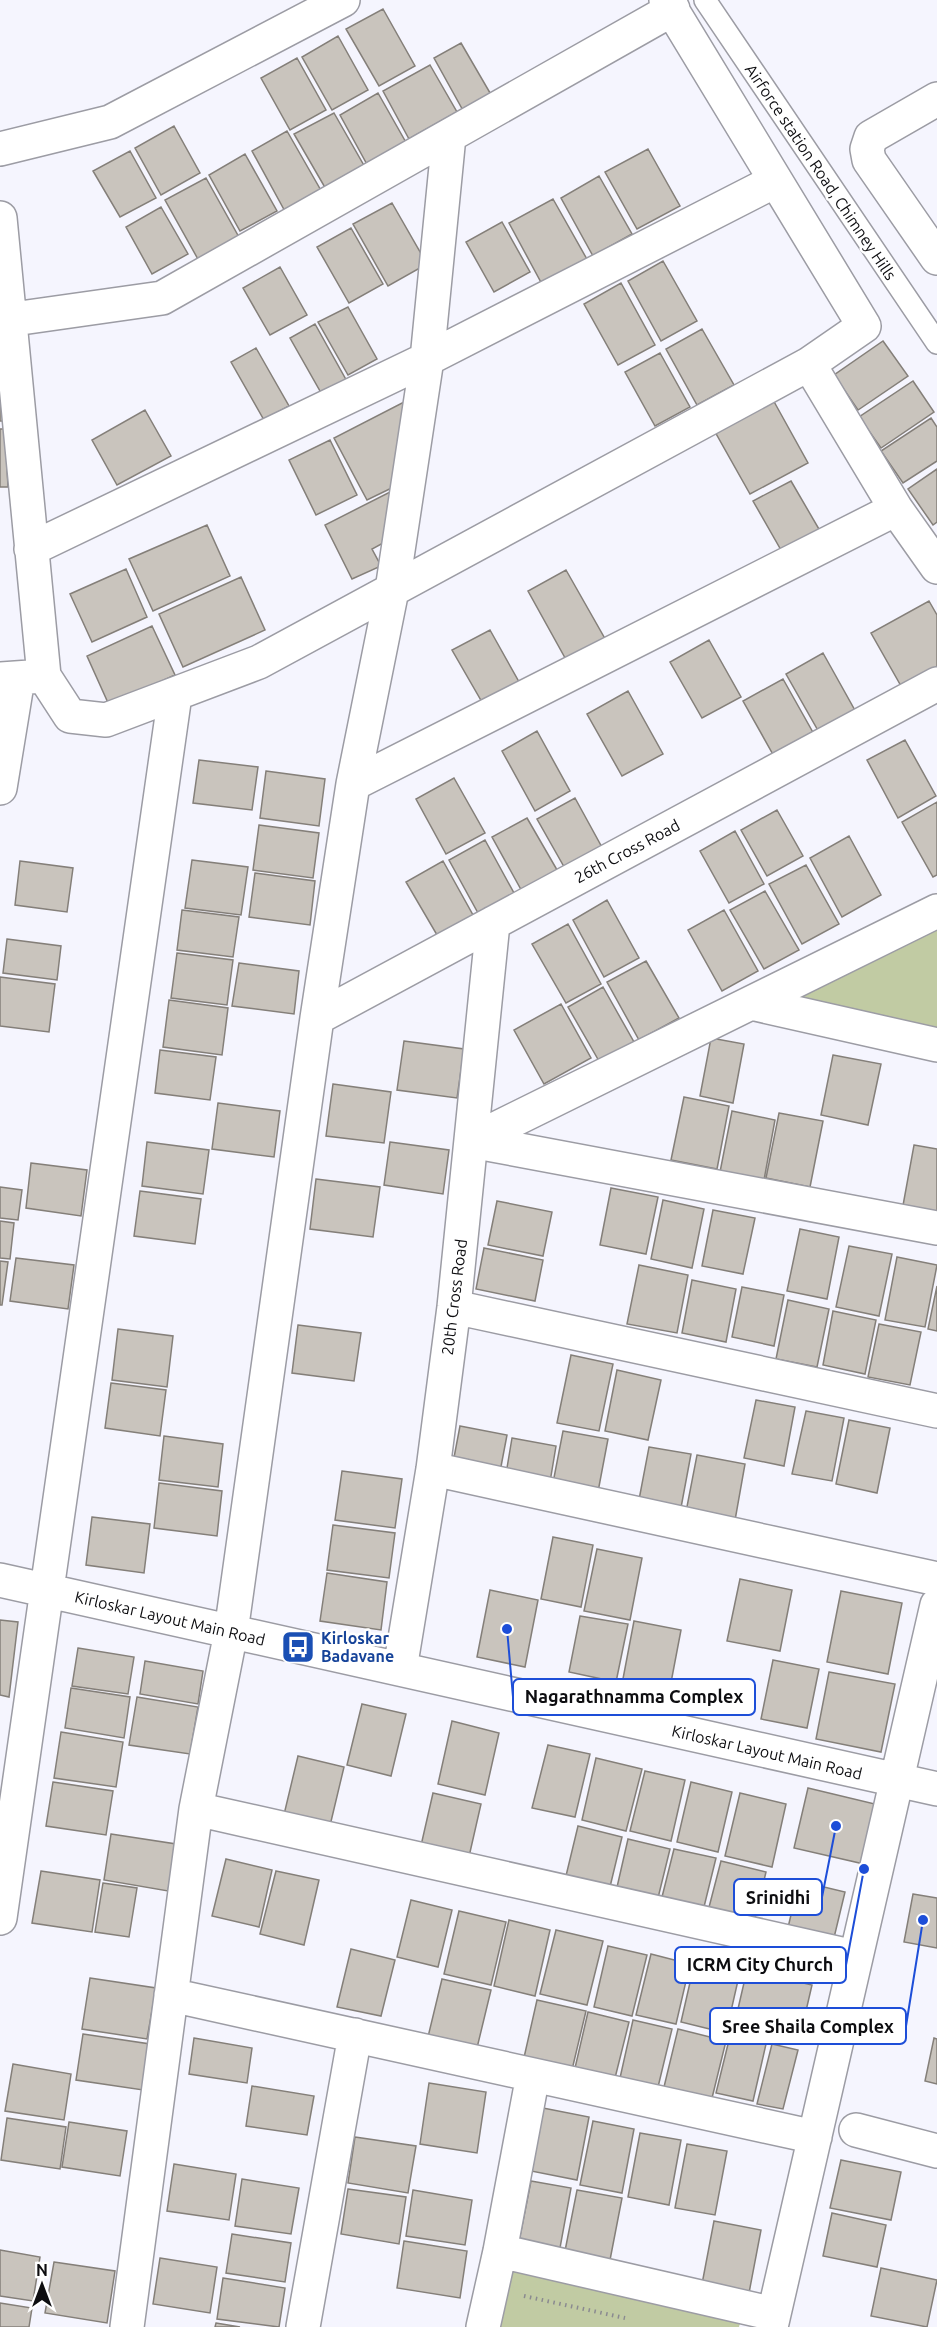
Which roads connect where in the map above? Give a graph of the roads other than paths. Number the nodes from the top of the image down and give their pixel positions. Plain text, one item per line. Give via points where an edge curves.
1 (343, 0) edge
2 (705, 0) edge
3 (670, 5) edge
4 (937, 99) edge
5 (449, 136) junction
6 (0, 149) edge
7 (775, 181) junction
8 (0, 218) edge
9 (937, 258) edge
10 (4, 321) edge
11 (937, 343) edge
12 (427, 359) junction
13 (809, 364) junction
14 (13, 504) edge
15 (896, 510) junction
16 (31, 549) junction
17 (937, 567) edge
18 (392, 590) junction
19 (21, 677) edge
20 (937, 684) edge
21 (175, 695) junction
22 (353, 784) junction
23 (0, 788) edge
24 (937, 911) edge
25 (493, 923) junction
26 (751, 1003) junction
27 (317, 1018) junction
28 (937, 1045) edge
29 (471, 1141) junction
30 (937, 1228) edge
31 (453, 1307) junction
32 (937, 1411) edge
33 (433, 1469) junction
34 (937, 1579) edge
35 (0, 1580) edge
36 (47, 1591) junction
37 (937, 1605) edge
38 (231, 1632) junction
39 (400, 1669) junction
40 (896, 1780) junction
41 (937, 1789) edge
42 (196, 1809) junction
43 (0, 1918) edge
44 (855, 1957) junction
45 (171, 1995) junction
46 (356, 2036) junction
47 (533, 2075) junction
48 (856, 2130) dead end
49 (815, 2137) junction
50 (937, 2151) edge
51 (500, 2251) junction
52 (772, 2321) edge
53 (127, 2327) edge
54 (303, 2327) edge
55 (483, 2327) edge

1 - 6 street via 110,122
2 - 11 lane, Airforce station Road, Chimney Hills
3 - 5 street
3 - 7 street
4 - 9 street via 871,137 867,149 869,160
5 - 10 street via 162,298
5 - 12 street
7 - 12 street
7 - 13 street via 864,326
8 - 10 street
10 - 14 street
12 - 16 street
12 - 18 street
13 - 15 street
13 - 18 street
14 - 16 street
15 - 17 street
15 - 22 street
16 - 19 street
18 - 21 street via 258,662
18 - 22 street
19 - 21 street via 70,716 106,720
19 - 23 street
20 - 25 street, 26th Cross Road
21 - 36 street
22 - 27 street
24 - 26 street
25 - 27 street, 26th Cross Road
25 - 29 street, 20th Cross Road
26 - 28 street
26 - 29 street
27 - 38 street
29 - 30 street
29 - 31 street, 20th Cross Road
31 - 32 street
31 - 33 street, 20th Cross Road
33 - 34 street
33 - 39 street, 20th Cross Road
35 - 36 street, Kirloskar Layout Main Road
36 - 38 street, Kirloskar Layout Main Road
36 - 43 street
37 - 40 street
38 - 39 street, Kirloskar Layout Main Road
38 - 42 street
39 - 40 street, Kirloskar Layout Main Road
40 - 41 street, Kirloskar Layout Main Road
40 - 44 street
42 - 44 street
42 - 45 street
44 - 49 street
45 - 46 street
45 - 53 street
46 - 47 street
46 - 54 street
47 - 49 street
47 - 51 street
48 - 50 street
49 - 52 street
51 - 52 street
51 - 55 street

